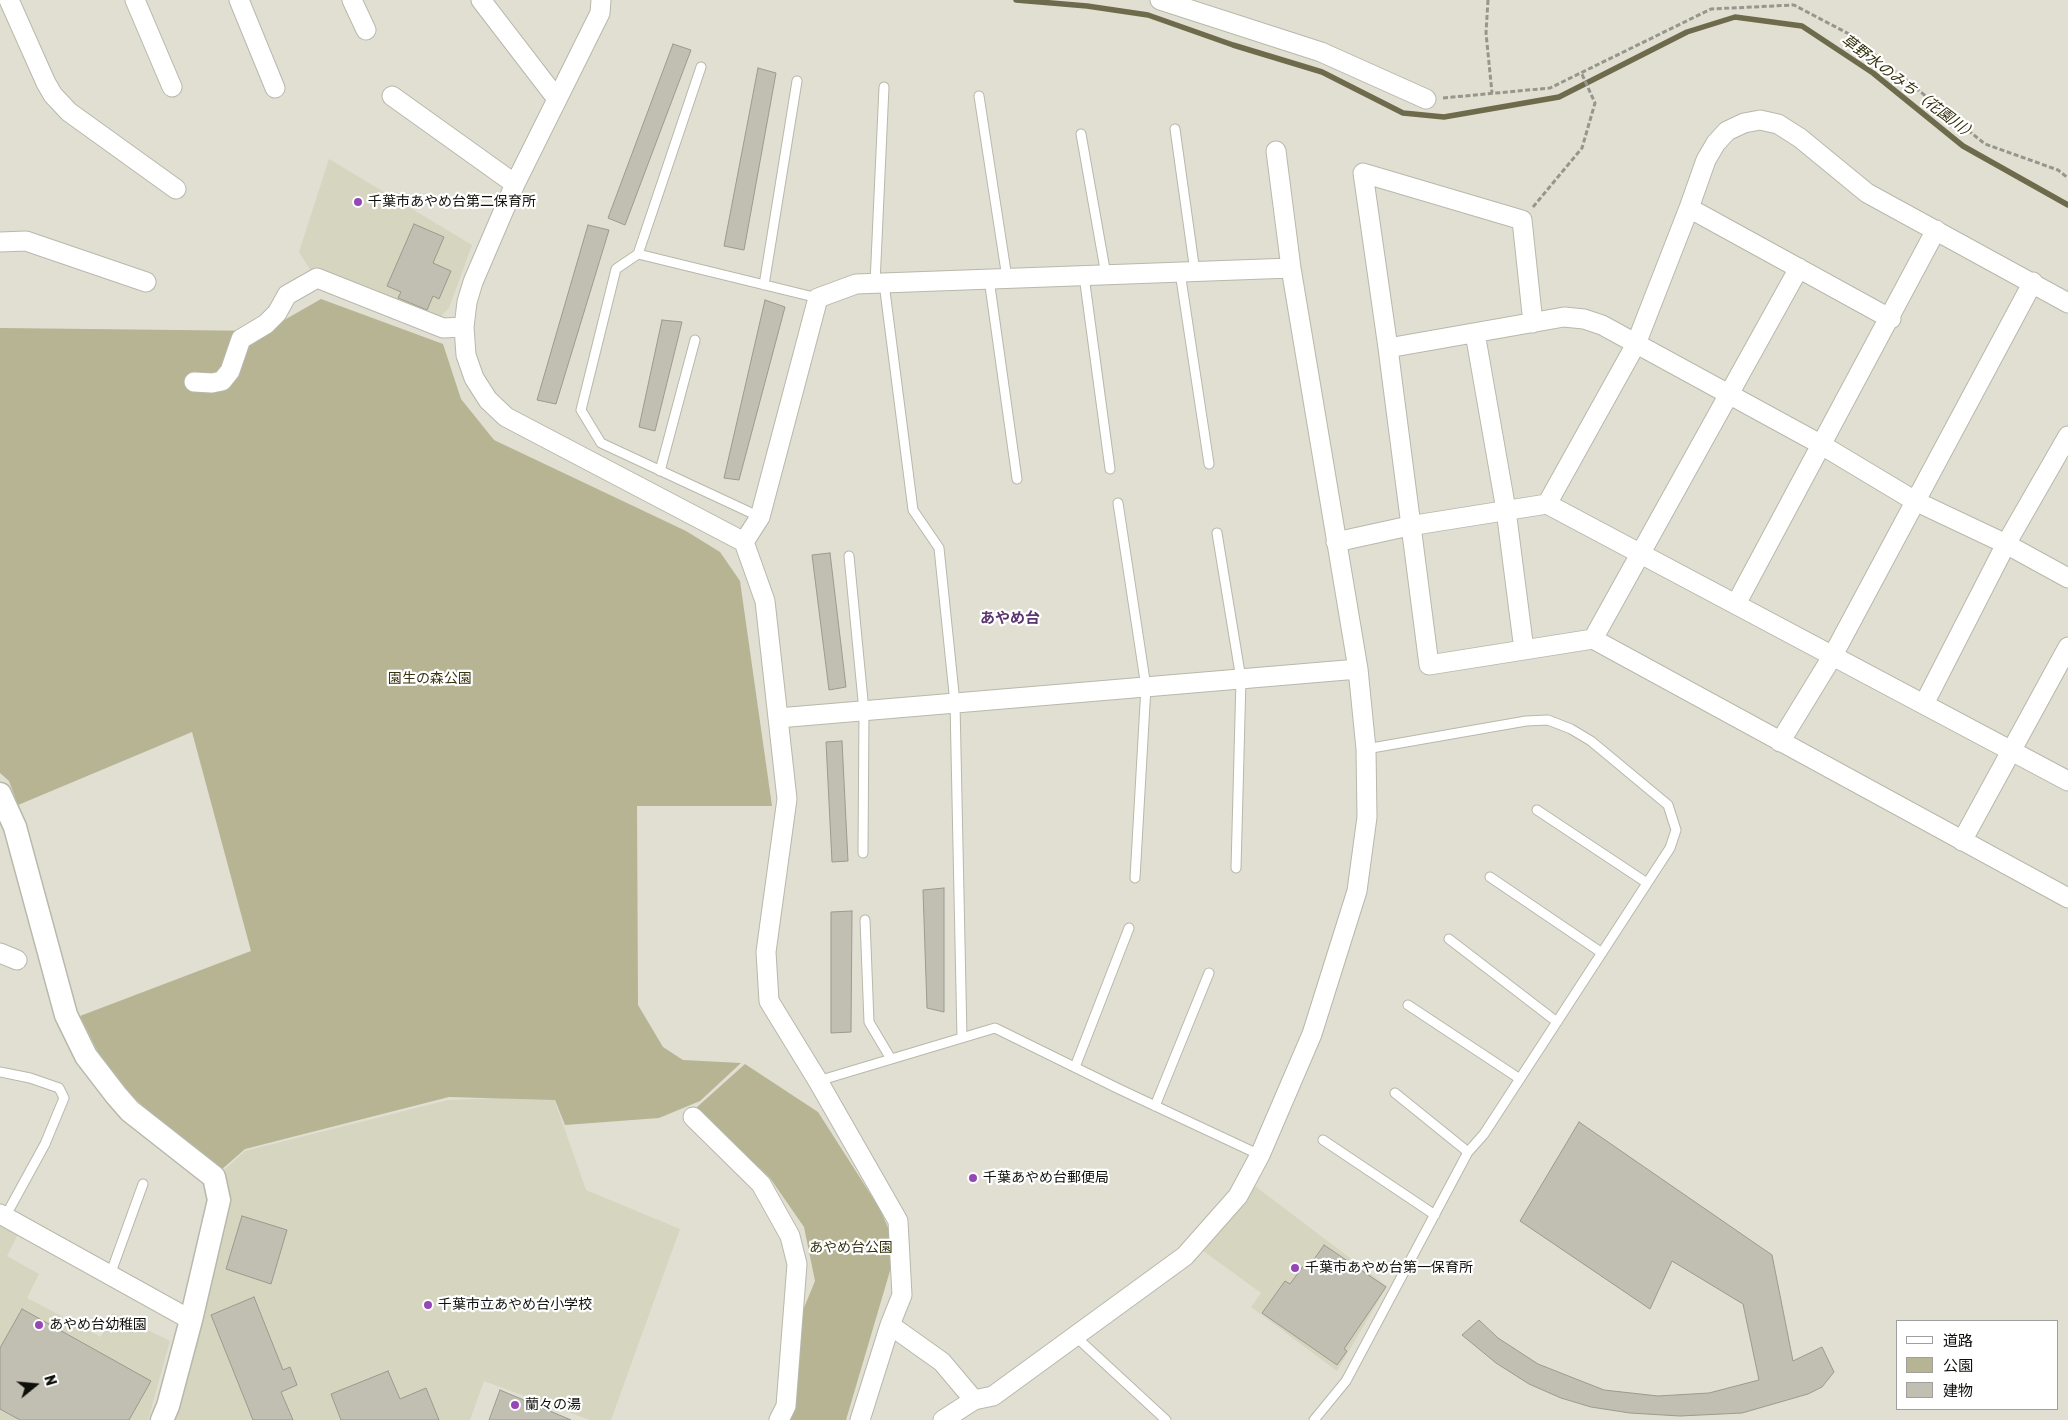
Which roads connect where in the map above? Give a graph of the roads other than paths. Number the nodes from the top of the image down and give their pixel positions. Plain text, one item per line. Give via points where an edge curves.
1 (9, 0) edge
2 (135, 0) edge
3 (239, 0) edge
4 (352, 0) edge
5 (481, 0) edge
6 (1160, 0) edge
7 (598, 4) edge
8 (366, 30) dead end
9 (701, 67) dead end
10 (797, 81) dead end
11 (172, 87) dead end
12 (884, 87) dead end
13 (276, 88) dead end
14 (392, 96) dead end
15 (979, 96) dead end
16 (557, 99) junction
17 (1426, 99) road end
18 (1176, 129) dead end
19 (1081, 134) dead end
20 (1276, 151) dead end
21 (515, 184) junction
22 (176, 189) dead end
23 (1689, 208) junction
24 (1936, 230) junction
25 (0, 242) edge
26 (638, 254) junction
27 (1291, 268) junction
28 (1800, 268) junction
29 (1188, 272) junction
30 (1106, 275) junction
31 (1084, 276) junction
32 (998, 279) junction
33 (146, 282) dead end
34 (2033, 282) junction
35 (879, 283) junction
36 (764, 285) junction
37 (818, 298) junction
38 (2068, 303) edge
39 (1891, 318) junction
40 (1534, 323) junction
41 (464, 327) junction
42 (1475, 333) junction
43 (695, 340) dead end
44 (1636, 344) junction
45 (1388, 348) junction
46 (194, 382) dead end
47 (1729, 395) junction
48 (2068, 436) edge
49 (1820, 444) junction
50 (1209, 464) dead end
51 (1110, 469) dead end
52 (660, 471) junction
53 (1017, 480) dead end
54 (1915, 501) junction
55 (1118, 504) dead end
56 (1547, 504) junction
57 (1506, 510) junction
58 (760, 517) junction
59 (1409, 526) junction
60 (1217, 533) dead end
61 (744, 542) junction
62 (1336, 542) junction
63 (2006, 544) junction
64 (1640, 554) junction
65 (849, 556) dead end
66 (2068, 578) edge
67 (1736, 604) junction
68 (1593, 639) junction
69 (2068, 647) edge
70 (1524, 650) junction
71 (1832, 657) junction
72 (1358, 670) junction
73 (1241, 679) junction
74 (1146, 687) junction
75 (955, 703) junction
76 (1924, 704) junction
77 (864, 711) junction
78 (778, 718) junction
79 (1780, 742) junction
80 (1366, 749) junction
81 (2012, 750) junction
82 (2068, 780) edge
83 (0, 794) edge
84 (1536, 810) dead end
85 (1962, 841) junction
86 (863, 853) dead end
87 (1236, 868) dead end
88 (1490, 877) dead end
89 (1135, 878) dead end
90 (1647, 884) junction
91 (2068, 898) edge
92 (865, 920) dead end
93 (1130, 928) dead end
94 (1449, 939) dead end
95 (1602, 953) junction
96 (1208, 973) dead end
97 (1408, 1005) dead end
98 (1557, 1022) junction
99 (962, 1038) junction
100 (891, 1059) junction
101 (1075, 1068) junction
102 (0, 1072) edge
103 (1520, 1079) junction
104 (818, 1081) junction
105 (1395, 1093) dead end
106 (1155, 1106) junction
107 (693, 1118) dead end
108 (1323, 1140) dead end
109 (1468, 1152) junction
110 (1260, 1156) junction
111 (143, 1184) dead end
112 (1435, 1215) junction
113 (2, 1216) edge
114 (110, 1275) junction
115 (191, 1320) junction
116 (890, 1325) junction
117 (1075, 1336) junction
118 (974, 1400) junction
119 (162, 1420) edge
120 (779, 1420) edge
121 (860, 1420) edge
122 (943, 1420) edge
123 (1166, 1420) edge
124 (1314, 1420) edge

1 - 22 street via 53,95 69,112
2 - 11 street
3 - 13 street
4 - 8 street
5 - 16 street
6 - 17 street via 1321,52
7 - 16 street
9 - 26 lane
10 - 36 lane
12 - 35 lane
14 - 21 street
15 - 32 lane
16 - 21 street
18 - 29 lane
19 - 30 lane
20 - 27 street
21 - 41 street via 473,282
23 - 24 street via 1706,160 1716,143 1727,131 1760,120 1778,124 1867,193
23 - 28 street
23 - 44 street
24 - 34 street
24 - 39 street
25 - 33 street via 26,241
26 - 36 lane
26 - 52 lane via 616,269 581,410 601,443
27 - 29 street
27 - 62 street
28 - 39 street
28 - 47 street
29 - 30 street
29 - 50 lane
30 - 31 street
31 - 32 street
31 - 51 lane
32 - 35 street
32 - 53 lane
34 - 38 street
34 - 54 street
35 - 37 street via 856,284
35 - 75 lane via 913,510 939,548
36 - 37 lane
37 - 58 street
39 - 49 street
40 - 42 street
40 - 44 street via 1564,317 1584,319
40 - 45 street via 1522,220 1363,173
41 - 46 street via 443,328 317,278 287,295 277,313 241,339 230,371 222,381
41 - 61 street via 466,355 474,378 488,400 506,418
42 - 45 street
42 - 57 street
43 - 52 lane
44 - 47 street
44 - 56 street
45 - 59 street
47 - 49 street
47 - 64 street
48 - 63 street
49 - 54 street
49 - 67 street
52 - 58 lane
54 - 63 street
54 - 71 street
55 - 74 lane
56 - 57 street
56 - 64 street
57 - 59 street
57 - 70 street
58 - 61 street
59 - 62 street
59 - 70 street via 1429,665
60 - 73 lane
61 - 78 street via 765,601
62 - 72 street
63 - 66 street
63 - 76 street
64 - 67 street
64 - 68 street
65 - 77 lane
67 - 71 street
68 - 70 street
68 - 79 street
69 - 81 street
71 - 76 street
71 - 79 street
72 - 73 street
72 - 80 street
73 - 74 street
73 - 87 lane
74 - 75 street
74 - 89 lane
75 - 77 street
75 - 99 lane
76 - 81 street
77 - 78 street
77 - 86 lane
78 - 104 street via 788,800 766,952 769,1001
79 - 85 street
80 - 90 lane via 1526,722 1548,720 1571,729 1591,741 1668,805 1676,830 1670,848
80 - 110 street via 1367,817 1357,891 1312,1034
81 - 82 street
81 - 85 street
83 - 115 street via 15,827 66,1015 86,1056 130,1111 214,1177 219,1200
84 - 90 lane
85 - 91 street
88 - 95 lane
90 - 95 lane
92 - 100 lane via 869,1022
93 - 101 lane
94 - 98 lane
95 - 98 lane
96 - 106 lane
97 - 103 lane
98 - 103 lane
99 - 100 lane
99 - 101 lane via 995,1028
100 - 104 lane
101 - 106 lane
102 - 113 lane via 59,1088 64,1098 45,1144
103 - 109 lane via 1484,1134
104 - 116 street via 898,1221 902,1295
105 - 109 lane
106 - 110 lane
107 - 120 street via 761,1184 790,1236 797,1264 786,1406
108 - 112 lane
109 - 112 lane
110 - 117 street via 1238,1196 1185,1256
111 - 114 lane
112 - 124 lane via 1346,1381
113 - 114 street
114 - 115 street
115 - 119 street
116 - 118 street via 942,1362
116 - 121 street
117 - 118 street via 992,1396
117 - 123 lane
118 - 122 street

